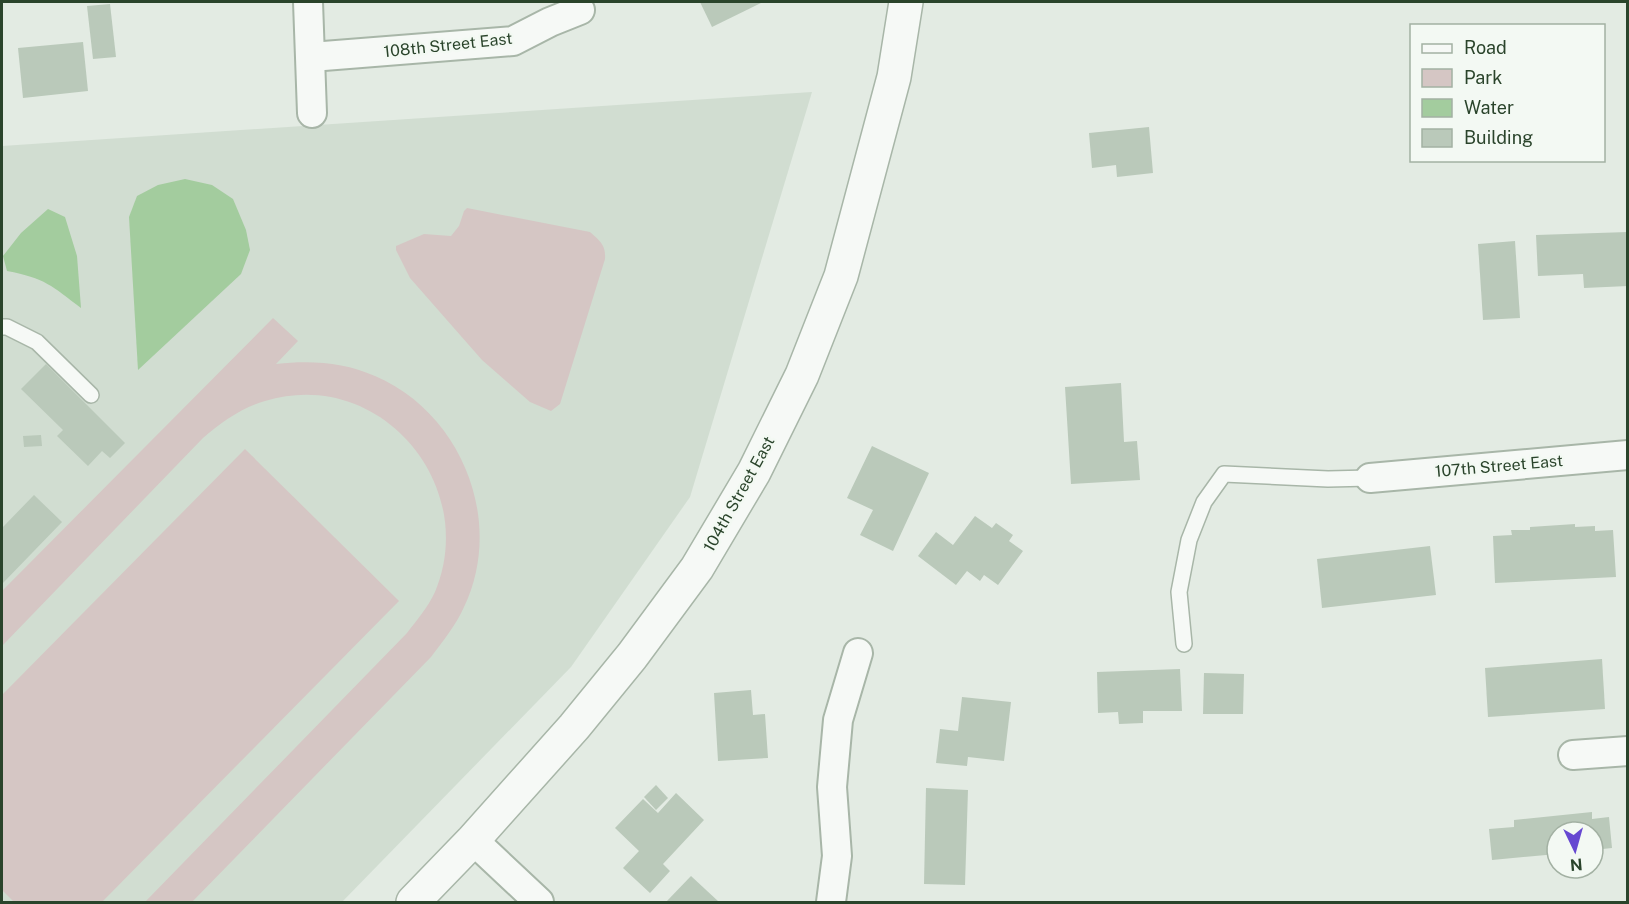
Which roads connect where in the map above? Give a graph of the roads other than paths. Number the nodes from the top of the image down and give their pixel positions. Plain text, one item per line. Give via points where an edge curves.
1 (308, 2) edge
2 (906, 2) edge
3 (580, 10) dead end
4 (311, 57) junction
5 (312, 113) dead end
6 (2, 327) edge
7 (91, 395) dead end
8 (1628, 455) edge
9 (1370, 478) joint
10 (1184, 644) dead end
11 (858, 653) dead end
12 (1628, 751) edge
13 (1574, 755) dead end
14 (473, 840) junction
15 (413, 903) edge
16 (539, 903) edge
17 (831, 903) edge

1 - 4 street
2 - 14 street, 104th Street East via 894,76 841,276 802,375 754,472 697,568 632,656
3 - 4 street, 108th Street East via 513,41
4 - 5 street
6 - 7 lane via 37,342
8 - 9 street, 107th Street East
9 - 10 lane via 1224,474 1204,502 1189,540 1179,592
11 - 17 street via 838,720 832,787 837,856
12 - 13 street
14 - 15 street, 104th Street East
14 - 16 street

